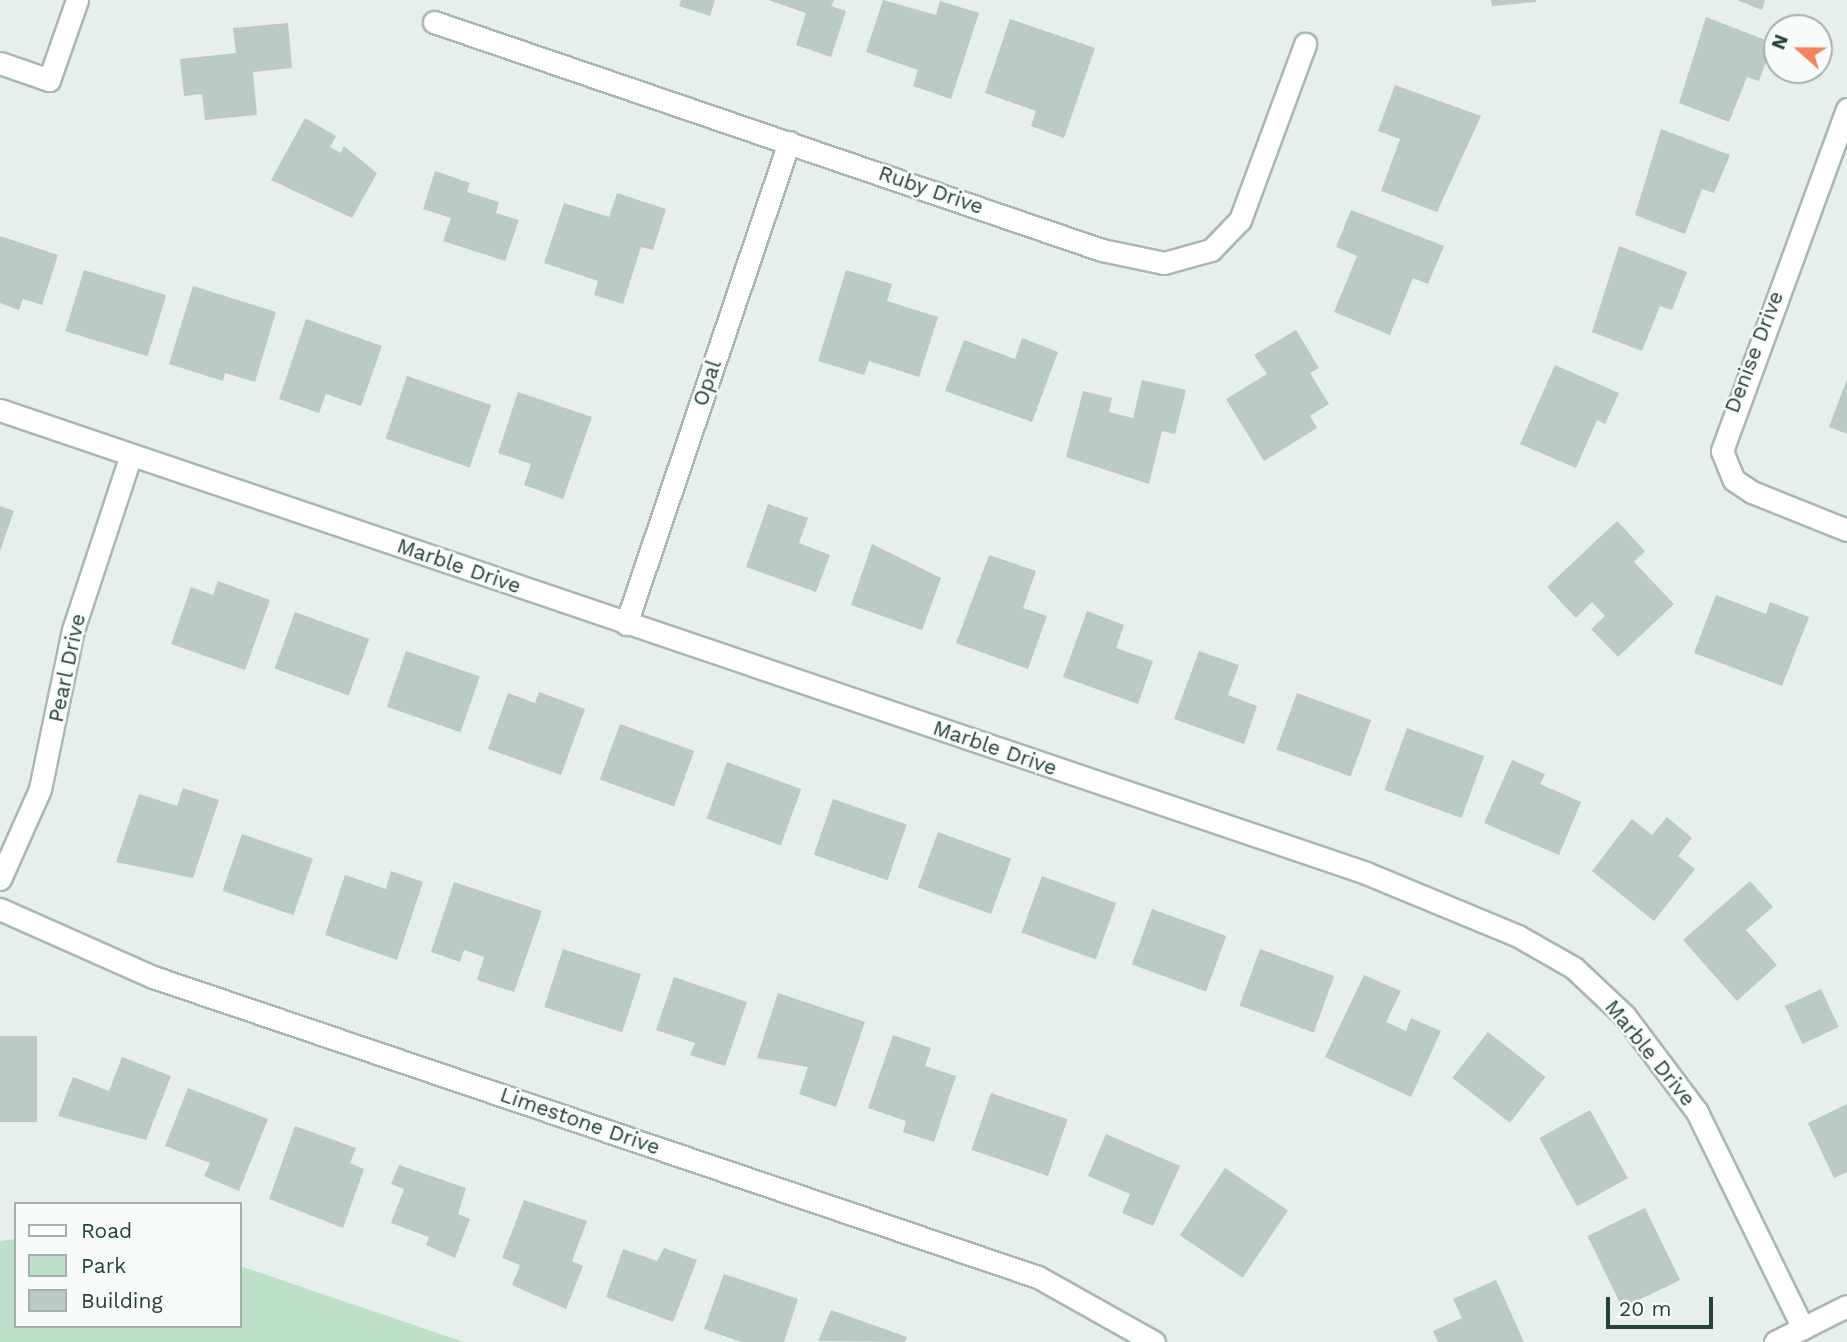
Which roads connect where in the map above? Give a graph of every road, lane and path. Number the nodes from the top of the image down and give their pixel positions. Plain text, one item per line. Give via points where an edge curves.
1 (77, 0) edge
2 (434, 22) dead end
3 (1305, 44) dead end
4 (0, 63) edge
5 (1847, 109) edge
6 (789, 142) junction
7 (0, 410) edge
8 (131, 455) junction
9 (1847, 530) edge
10 (626, 624) junction
11 (0, 879) edge
12 (0, 909) edge
13 (1847, 1306) edge
14 (1803, 1328) junction
15 (1154, 1342) edge
16 (1775, 1342) edge

1 - 4 street via 49,80
2 - 6 street, Ruby Drive
3 - 6 street, Ruby Drive via 1240,220 1191,260 1131,258
5 - 9 street, Denise Drive via 1722,451 1734,480 1752,492
6 - 10 street, Opal
7 - 8 street, Marble Drive
8 - 10 street, Marble Drive
8 - 11 street, Pearl Drive via 73,630 40,789
10 - 14 street, Marble Drive via 1462,908 1574,968 1625,1016 1697,1112
12 - 15 street, Limestone Drive via 153,977 1038,1277
13 - 14 street
14 - 16 street

